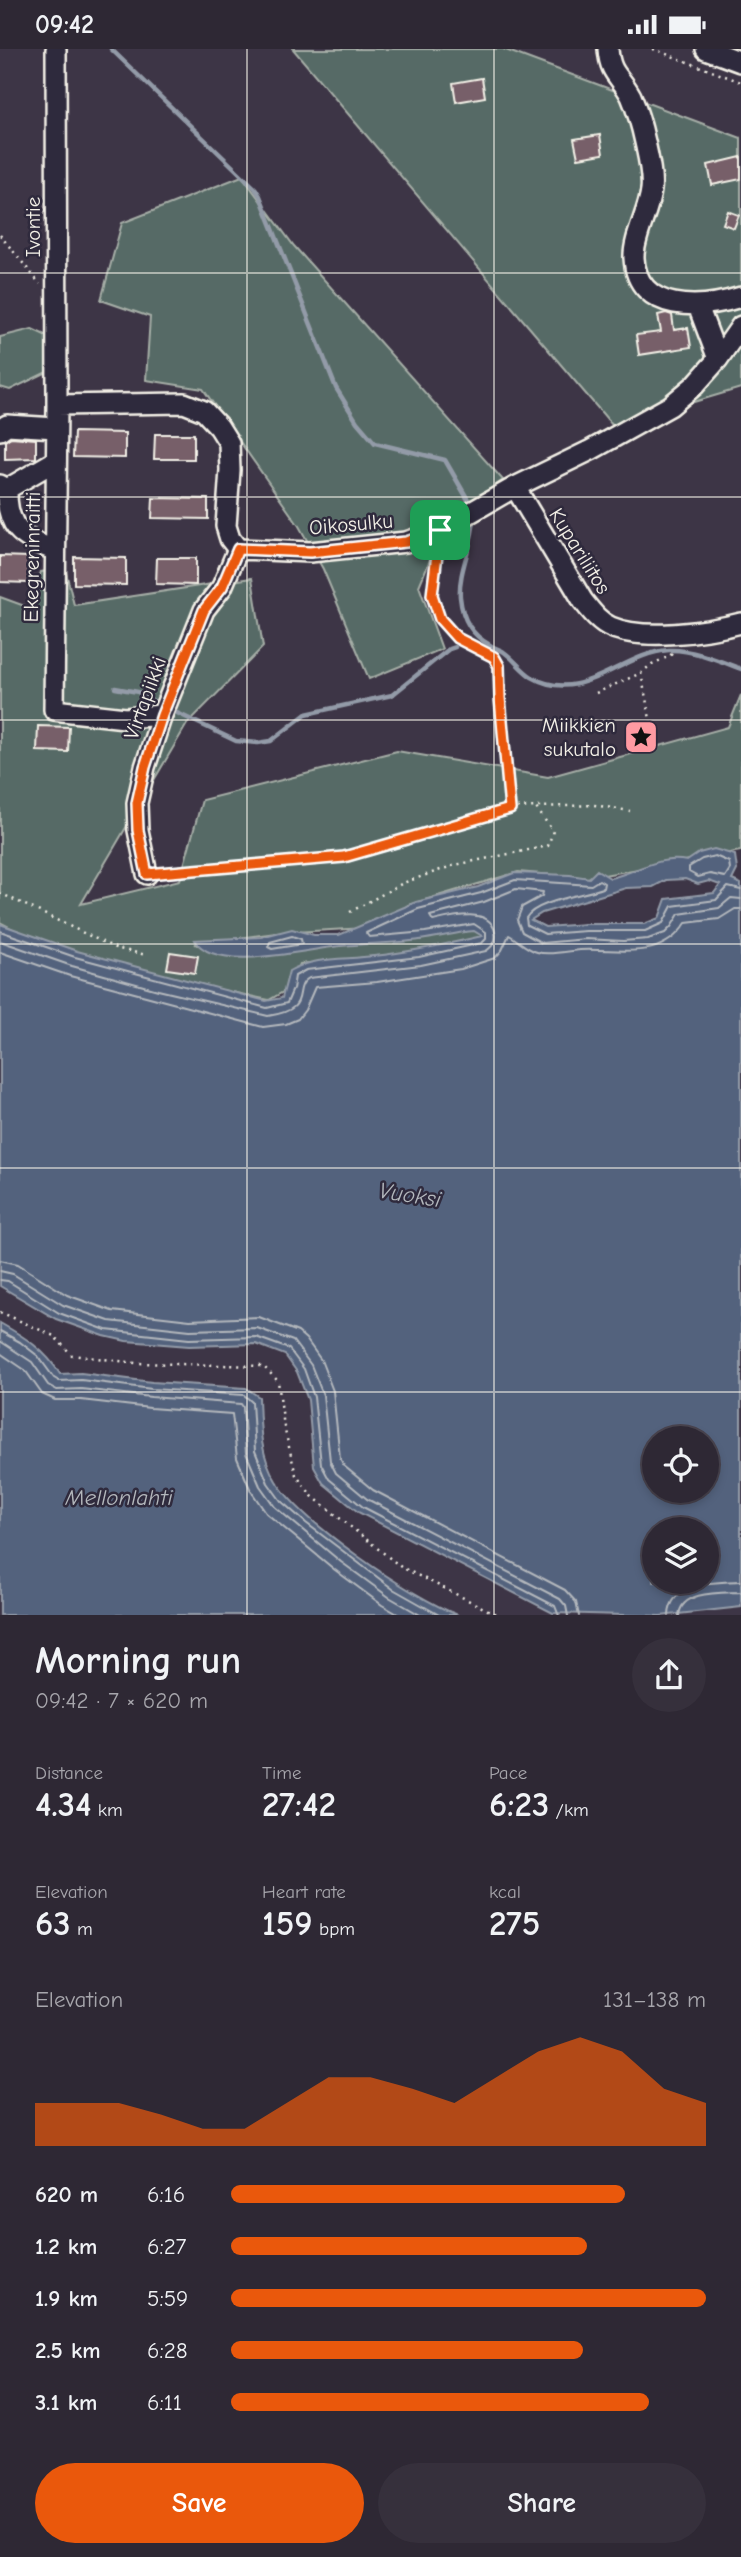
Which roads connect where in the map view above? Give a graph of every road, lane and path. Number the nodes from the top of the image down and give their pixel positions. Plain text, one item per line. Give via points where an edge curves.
1 (56, 49) edge
2 (608, 49) edge
3 (653, 49) edge
4 (706, 49) edge
5 (741, 62) edge
6 (741, 82) edge
7 (0, 235) edge
8 (741, 297) edge
9 (55, 302) junction
10 (698, 306) junction
11 (741, 326) edge
12 (718, 359) junction
13 (57, 405) junction
14 (57, 428) junction
15 (0, 430) edge
16 (55, 461) junction
17 (3, 487) edge
18 (515, 488) junction
19 (440, 530) junction
20 (238, 549) junction
21 (54, 550) junction
22 (741, 622) edge
23 (673, 653) dead end
24 (641, 673) junction
25 (596, 693) dead end
26 (162, 715) junction
27 (651, 724) dead end
28 (536, 808) junction
29 (510, 809) junction
30 (630, 811) dead end
31 (147, 874) joint
32 (0, 893) edge
33 (350, 912) dead end
34 (146, 955) dead end
35 (0, 1312) edge
36 (500, 1615) edge

1 - 9 street, Ivontie
2 - 10 street via 610,65 631,96 652,189 634,256 638,274 646,290 667,302
3 - 6 path
4 - 5 street
7 - 9 path
8 - 10 street
9 - 13 street, Ivontie
10 - 12 street
11 - 12 street, Oikosulku
12 - 18 street, Oikosulku via 670,406
13 - 14 street, Ekegreninraitti
13 - 20 street via 184,403 204,411 229,443 226,526
14 - 15 street via 7,425
14 - 16 street, Ekegreninraitti
16 - 17 street
16 - 21 street, Ekegreninraitti
17 - 21 street via 6,511 14,524 29,541
18 - 19 street, Oikosulku
18 - 22 street, Kupariliitos via 583,601 608,626 656,633
19 - 20 street, Oikosulku via 406,542 310,552
19 - 29 path via 432,595 440,619 457,638 494,657 499,666
20 - 26 street, Virtapiikki via 222,587 204,610
21 - 26 street, Ekegreninraitti via 54,710 125,718
23 - 24 path
24 - 25 path
24 - 27 path
26 - 31 street, Virtapiikki via 137,803
28 - 29 path
28 - 30 path via 594,805
28 - 33 path via 553,831 548,846 456,865 402,883
29 - 31 path via 344,857
32 - 34 path via 115,948
35 - 36 path via 54,1336 72,1355 136,1363 263,1366 278,1381 296,1475 312,1496 401,1567

